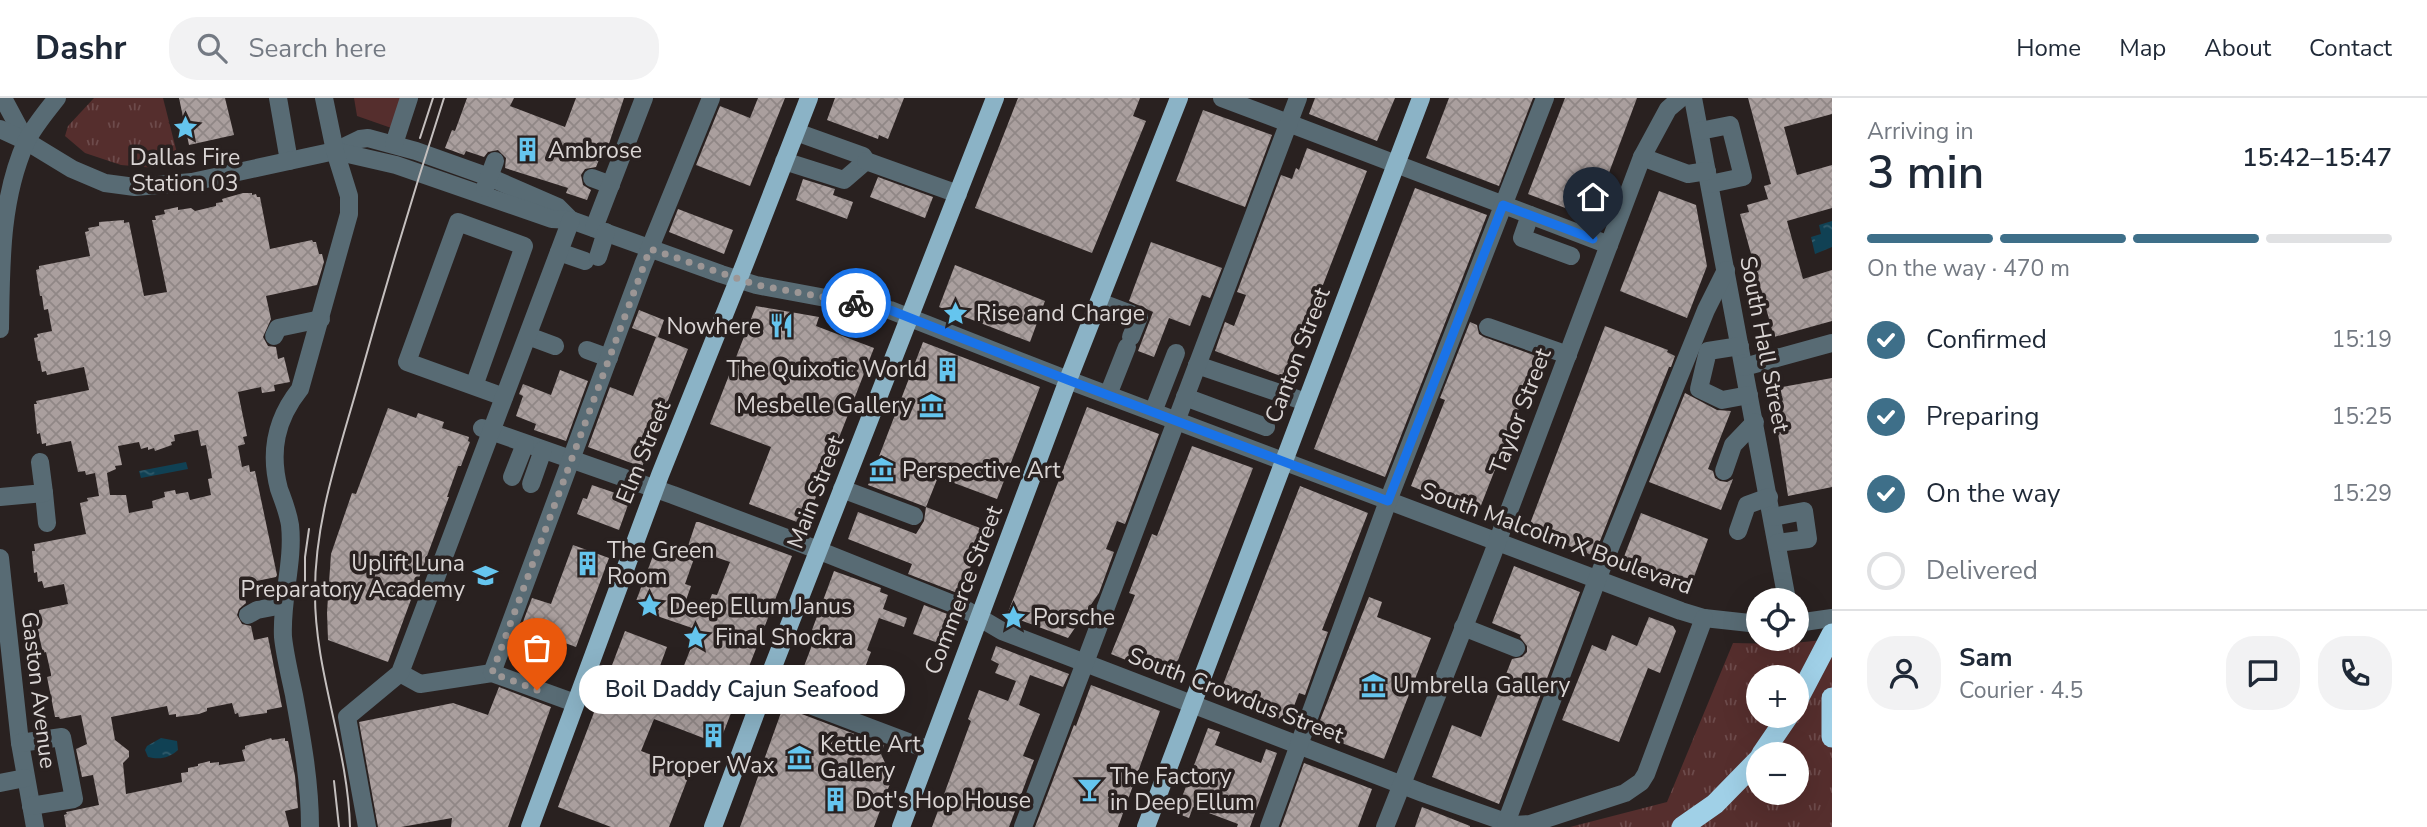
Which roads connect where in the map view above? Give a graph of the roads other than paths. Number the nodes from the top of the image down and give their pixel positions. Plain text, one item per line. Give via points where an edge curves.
1 (3, 98) edge
2 (57, 98) edge
3 (278, 98) edge
4 (324, 98) edge
5 (409, 98) edge
6 (644, 98) edge
7 (711, 98) edge
8 (809, 98) edge
9 (995, 98) edge
10 (1179, 98) edge
11 (1222, 98) edge
12 (1298, 98) edge
13 (1421, 98) edge
14 (1545, 98) edge
15 (1681, 98) edge
16 (1693, 98) edge
17 (1289, 123) junction
18 (0, 129) edge
19 (1700, 131) junction
20 (796, 132) junction
21 (26, 141) junction
22 (394, 144) junction
23 (335, 151) junction
24 (1642, 157) junction
25 (289, 161) junction
26 (785, 161) junction
27 (866, 161) junction
28 (1396, 164) junction
29 (1709, 177) junction
30 (489, 178) junction
31 (592, 178) dead end
32 (611, 185) junction
33 (958, 194) junction
34 (1503, 205) junction
35 (1530, 215) junction
36 (571, 219) junction
37 (1, 220) edge
38 (600, 230) junction
39 (1573, 232) junction
40 (1609, 245) junction
41 (650, 249) junction
42 (559, 252) junction
43 (1726, 270) junction
44 (738, 280) junction
45 (1099, 302) junction
46 (910, 318) junction
47 (321, 319) junction
48 (1488, 327) dead end
49 (0, 329) edge
50 (274, 336) dead end
51 (528, 336) junction
52 (1832, 343) edge
53 (555, 346) dead end
54 (1740, 346) junction
55 (587, 350) dead end
56 (1176, 353) dead end
57 (1568, 355) junction
58 (609, 358) junction
59 (1197, 365) junction
60 (1744, 367) junction
61 (1068, 380) junction
62 (474, 386) junction
63 (1749, 395) junction
64 (1108, 396) junction
65 (504, 397) junction
66 (1185, 397) junction
67 (1306, 402) junction
68 (1153, 412) junction
69 (1245, 420) junction
70 (1176, 421) junction
71 (1755, 422) junction
72 (1266, 427) dead end
73 (487, 430) junction
74 (1236, 443) junction
75 (525, 444) junction
76 (543, 450) junction
77 (571, 460) junction
78 (1283, 461) junction
79 (40, 462) dead end
80 (1724, 471) dead end
81 (512, 477) dead end
82 (531, 484) dead end
83 (654, 489) junction
84 (842, 489) junction
85 (44, 493) junction
86 (0, 497) edge
87 (1769, 497) junction
88 (1388, 501) junction
89 (914, 516) dead end
90 (1773, 517) junction
91 (47, 523) dead end
92 (1738, 531) dead end
93 (1497, 542) junction
94 (1777, 543) junction
95 (818, 550) junction
96 (0, 558) edge
97 (0, 577) edge
98 (1597, 580) junction
99 (1785, 588) edge
100 (283, 605) junction
101 (248, 615) dead end
102 (978, 617) junction
103 (1704, 618) junction
104 (1832, 618) edge
105 (1809, 621) edge
106 (1746, 623) edge
107 (1463, 626) junction
108 (1832, 634) edge
109 (1516, 648) dead end
110 (1084, 663) junction
111 (400, 673) junction
112 (492, 673) junction
113 (1809, 678) edge
114 (765, 688) junction
115 (1832, 698) edge
116 (575, 703) junction
117 (1191, 704) junction
118 (1832, 737) edge
119 (20, 743) junction
120 (1299, 745) junction
121 (929, 750) junction
122 (1746, 772) edge
123 (25, 778) junction
124 (0, 783) edge
125 (1401, 785) junction
126 (31, 806) junction
127 (1506, 823) junction
128 (35, 827) edge
129 (310, 827) edge
130 (367, 827) edge
131 (530, 827) edge
132 (713, 827) edge
133 (901, 827) edge
134 (1023, 827) edge
135 (1146, 827) edge
136 (1269, 827) edge
137 (1385, 827) edge
138 (1682, 827) edge

1 - 21 street
2 - 21 street
3 - 25 street
4 - 23 street
5 - 22 street
6 - 32 street
7 - 41 street
8 - 20 main road, Elm Street
9 - 33 main road, Main Street
10 - 45 main road, Commerce Street
11 - 17 street
12 - 17 street
13 - 28 main road, Canton Street
14 - 34 street
15 - 24 street, Taylor Street via 1668,109
16 - 19 street, South Hall Street
17 - 28 street
17 - 59 street
18 - 21 street
19 - 29 street, South Hall Street
19 - 29 street via 1730,125 1743,177
20 - 26 main road, Elm Street
20 - 27 street
21 - 25 street via 105,183 135,187 192,182
21 - 37 street
22 - 23 street via 360,139
22 - 30 street
23 - 25 street
23 - 30 street
23 - 47 street via 349,196 349,214
24 - 29 street
24 - 40 street, Taylor Street
26 - 27 street via 844,180
26 - 44 main road, Elm Street
27 - 33 street
28 - 34 street
28 - 67 main road, Canton Street
29 - 43 street, South Hall Street
30 - 36 street, South Malcolm X Boulevard via 552,219
31 - 32 street
32 - 38 street
33 - 46 main road, Main Street
34 - 35 street
34 - 88 street
35 - 39 street
35 - 39 street via 1522,238 1568,255
36 - 38 street, South Malcolm X Boulevard
36 - 42 street
37 - 49 street
38 - 41 street, South Malcolm X Boulevard
38 - 42 street via 592,259
39 - 40 street
40 - 57 street, Taylor Street
41 - 44 street, South Malcolm X Boulevard
41 - 58 street
42 - 51 street
43 - 54 street, South Hall Street
43 - 98 street
44 - 46 street, South Malcolm X Boulevard
44 - 83 main road, Elm Street
45 - 61 main road, Commerce Street
45 - 64 street via 1139,317
46 - 61 street, South Malcolm X Boulevard
46 - 84 main road, Main Street
47 - 50 street via 278,328
47 - 100 street via 300,389 287,405 275,439 279,486 290,525
48 - 57 street
51 - 53 street
51 - 65 street
52 - 60 street
54 - 60 street, South Hall Street
54 - 63 street via 1708,351 1699,389 1722,400
55 - 58 street
56 - 68 street
57 - 93 street, Taylor Street
58 - 77 street
59 - 66 street
59 - 67 street
60 - 63 street, South Hall Street
61 - 64 street, South Malcolm X Boulevard
61 - 102 main road, Commerce Street
62 - 62 street via 407,362 458,222 524,246
62 - 65 street
63 - 71 street, South Hall Street
64 - 68 street, South Malcolm X Boulevard
65 - 73 street
66 - 69 street
66 - 70 street
67 - 78 main road, Canton Street
68 - 70 street, South Malcolm X Boulevard
69 - 72 street
69 - 74 street
70 - 74 street, South Malcolm X Boulevard
70 - 110 street
71 - 80 street via 1732,445
71 - 87 street, South Hall Street
73 - 75 street, South Crowdus Street
73 - 111 street
74 - 78 street, South Malcolm X Boulevard
75 - 76 street, South Crowdus Street
75 - 81 street
76 - 77 street, South Crowdus Street
76 - 82 street
77 - 83 street, South Crowdus Street
77 - 112 street
78 - 88 street, South Malcolm X Boulevard
78 - 117 main road, Canton Street
79 - 85 street
83 - 95 street, South Crowdus Street
83 - 116 main road, Elm Street
84 - 89 street
84 - 95 main road, Main Street
85 - 86 street
85 - 91 street
87 - 90 street, South Hall Street
87 - 92 street via 1747,505
88 - 93 street, South Malcolm X Boulevard
88 - 120 street
90 - 94 street, South Hall Street
90 - 94 street via 1804,511 1808,539
93 - 98 street, South Malcolm X Boulevard
93 - 107 street, Taylor Street
94 - 99 street, South Hall Street
95 - 102 street, South Crowdus Street
95 - 114 main road, Main Street
96 - 97 street, Gaston Avenue
97 - 119 street, Gaston Avenue
98 - 103 street, South Malcolm X Boulevard
98 - 127 street
100 - 101 street
100 - 129 street via 284,638 307,770
102 - 110 street, South Crowdus Street
102 - 121 main road, Commerce Street
103 - 106 street, South Malcolm X Boulevard
103 - 127 street, South Crowdus Street via 1641,782 1625,793 1531,824
104 - 105 street
107 - 109 street
107 - 125 street, Taylor Street
108 - 113 highway
110 - 117 street, South Crowdus Street
110 - 134 street
111 - 112 street via 420,684 469,670
111 - 130 street via 346,717
112 - 116 street
114 - 121 street
114 - 132 main road, Main Street
115 - 118 highway
116 - 131 main road, Elm Street
117 - 120 street, South Crowdus Street
117 - 135 main road, Canton Street
119 - 123 street, Gaston Avenue
119 - 126 street via 62,737 74,799
120 - 125 street, South Crowdus Street
120 - 136 street
121 - 133 main road, Commerce Street
122 - 138 highway via 1715,804
123 - 124 street
123 - 126 street, Gaston Avenue
125 - 127 street, South Crowdus Street via 1475,803
125 - 137 street, Taylor Street
126 - 128 street, Gaston Avenue

